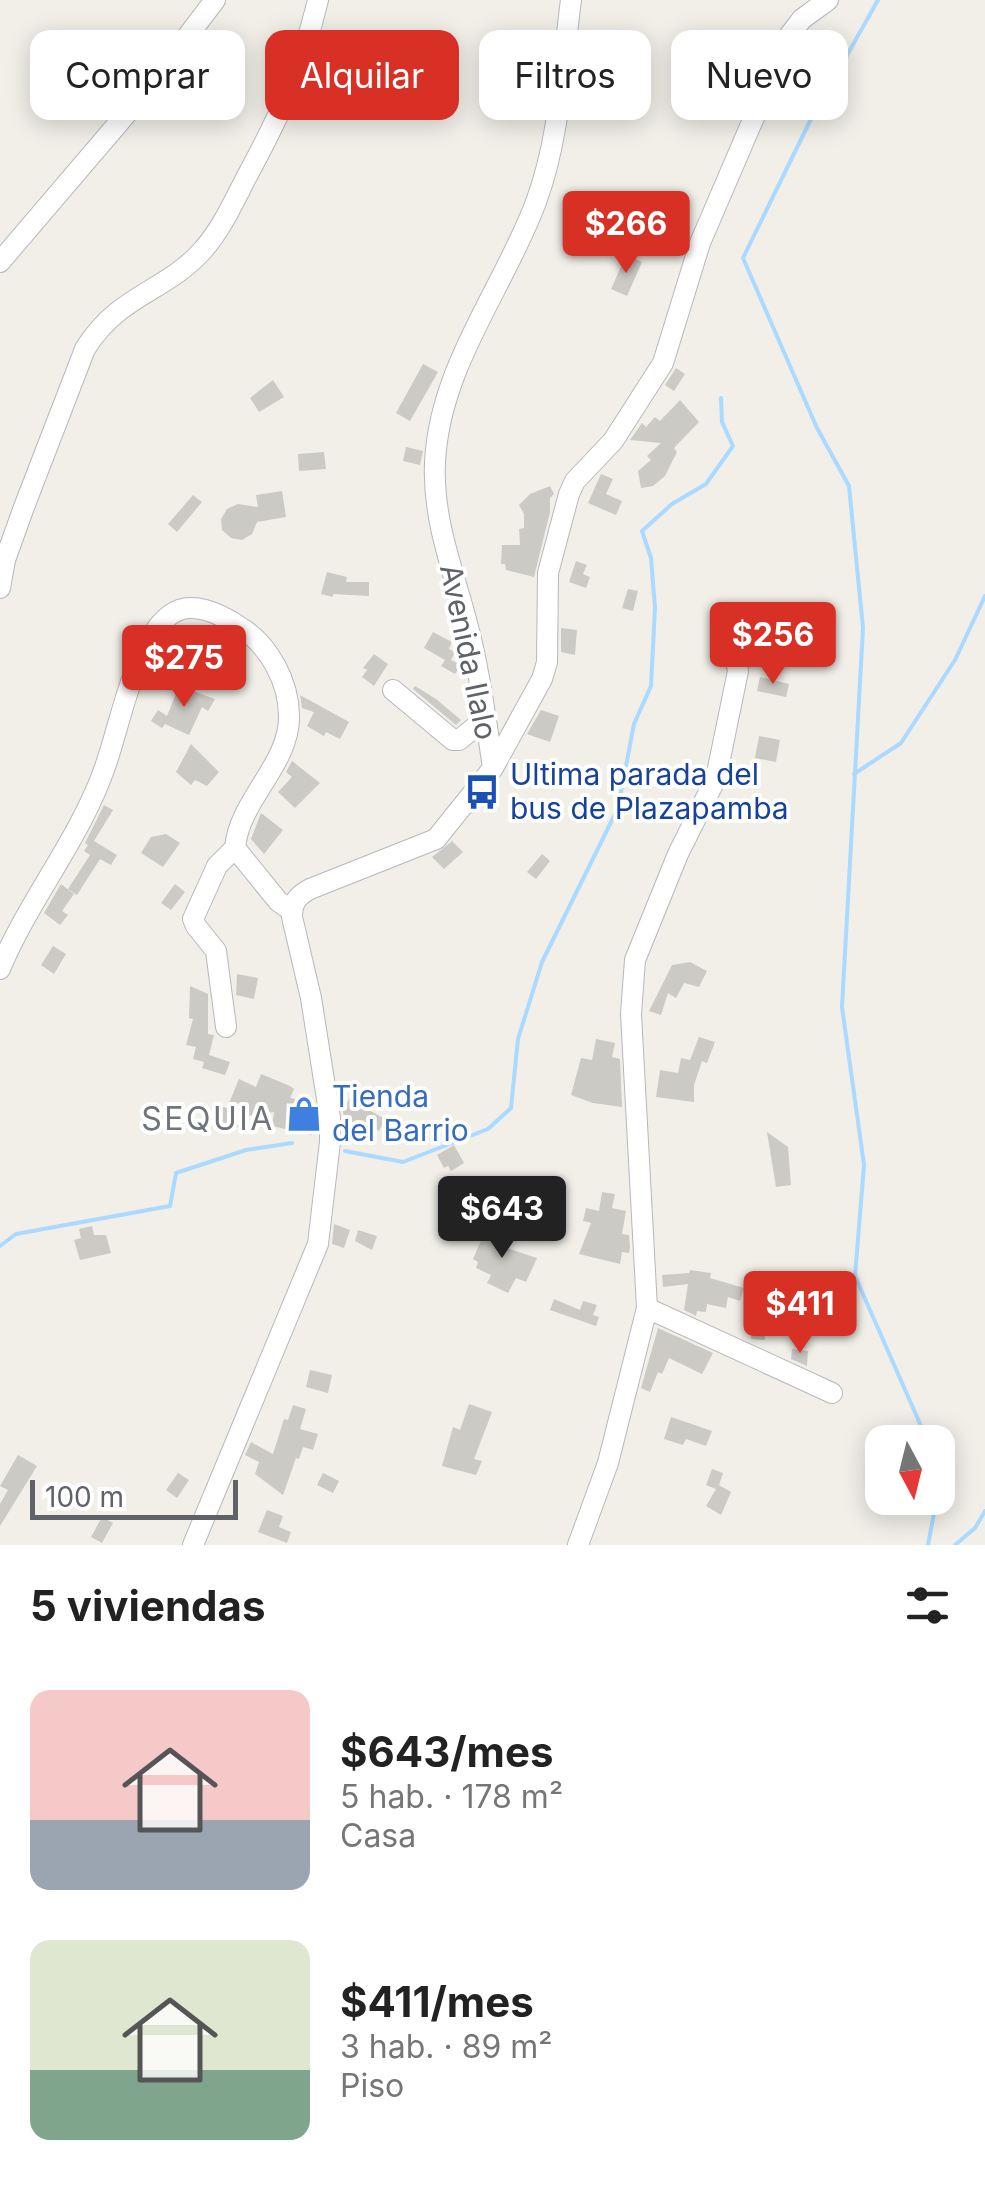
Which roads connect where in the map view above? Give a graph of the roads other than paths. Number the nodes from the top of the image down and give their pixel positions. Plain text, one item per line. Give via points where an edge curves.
1 (215, 0) edge
2 (318, 0) edge
3 (571, 0) edge
4 (828, 0) edge
5 (0, 262) edge
6 (0, 588) edge
7 (730, 626) dead end
8 (393, 690) dead end
9 (485, 719) junction
10 (493, 768) junction
11 (236, 848) junction
12 (292, 911) junction
13 (0, 969) edge
14 (226, 1027) dead end
15 (647, 1308) junction
16 (832, 1392) dead end
17 (193, 1545) edge
18 (578, 1545) edge

1 - 5 street
2 - 6 street via 287,102 202,252 114,312 85,349
3 - 9 street, Avenida Ilalo via 547,168 466,347 437,446 436,510
4 - 10 street via 789,36 700,243 663,363 613,442 569,494 548,573 547,662
7 - 15 street via 738,672 716,778 678,854 632,976
8 - 9 street via 453,740
9 - 10 street, Avenida Ilalo
10 - 12 street, Avenida Ilalo via 436,840 310,889
11 - 12 street
11 - 13 street via 245,816 288,738 288,700 272,657 244,629 201,608 176,612 155,632 139,664 94,794
11 - 14 street via 217,866 194,919 216,951
12 - 17 street via 330,1118 318,1244
15 - 16 street
15 - 18 street via 608,1462

